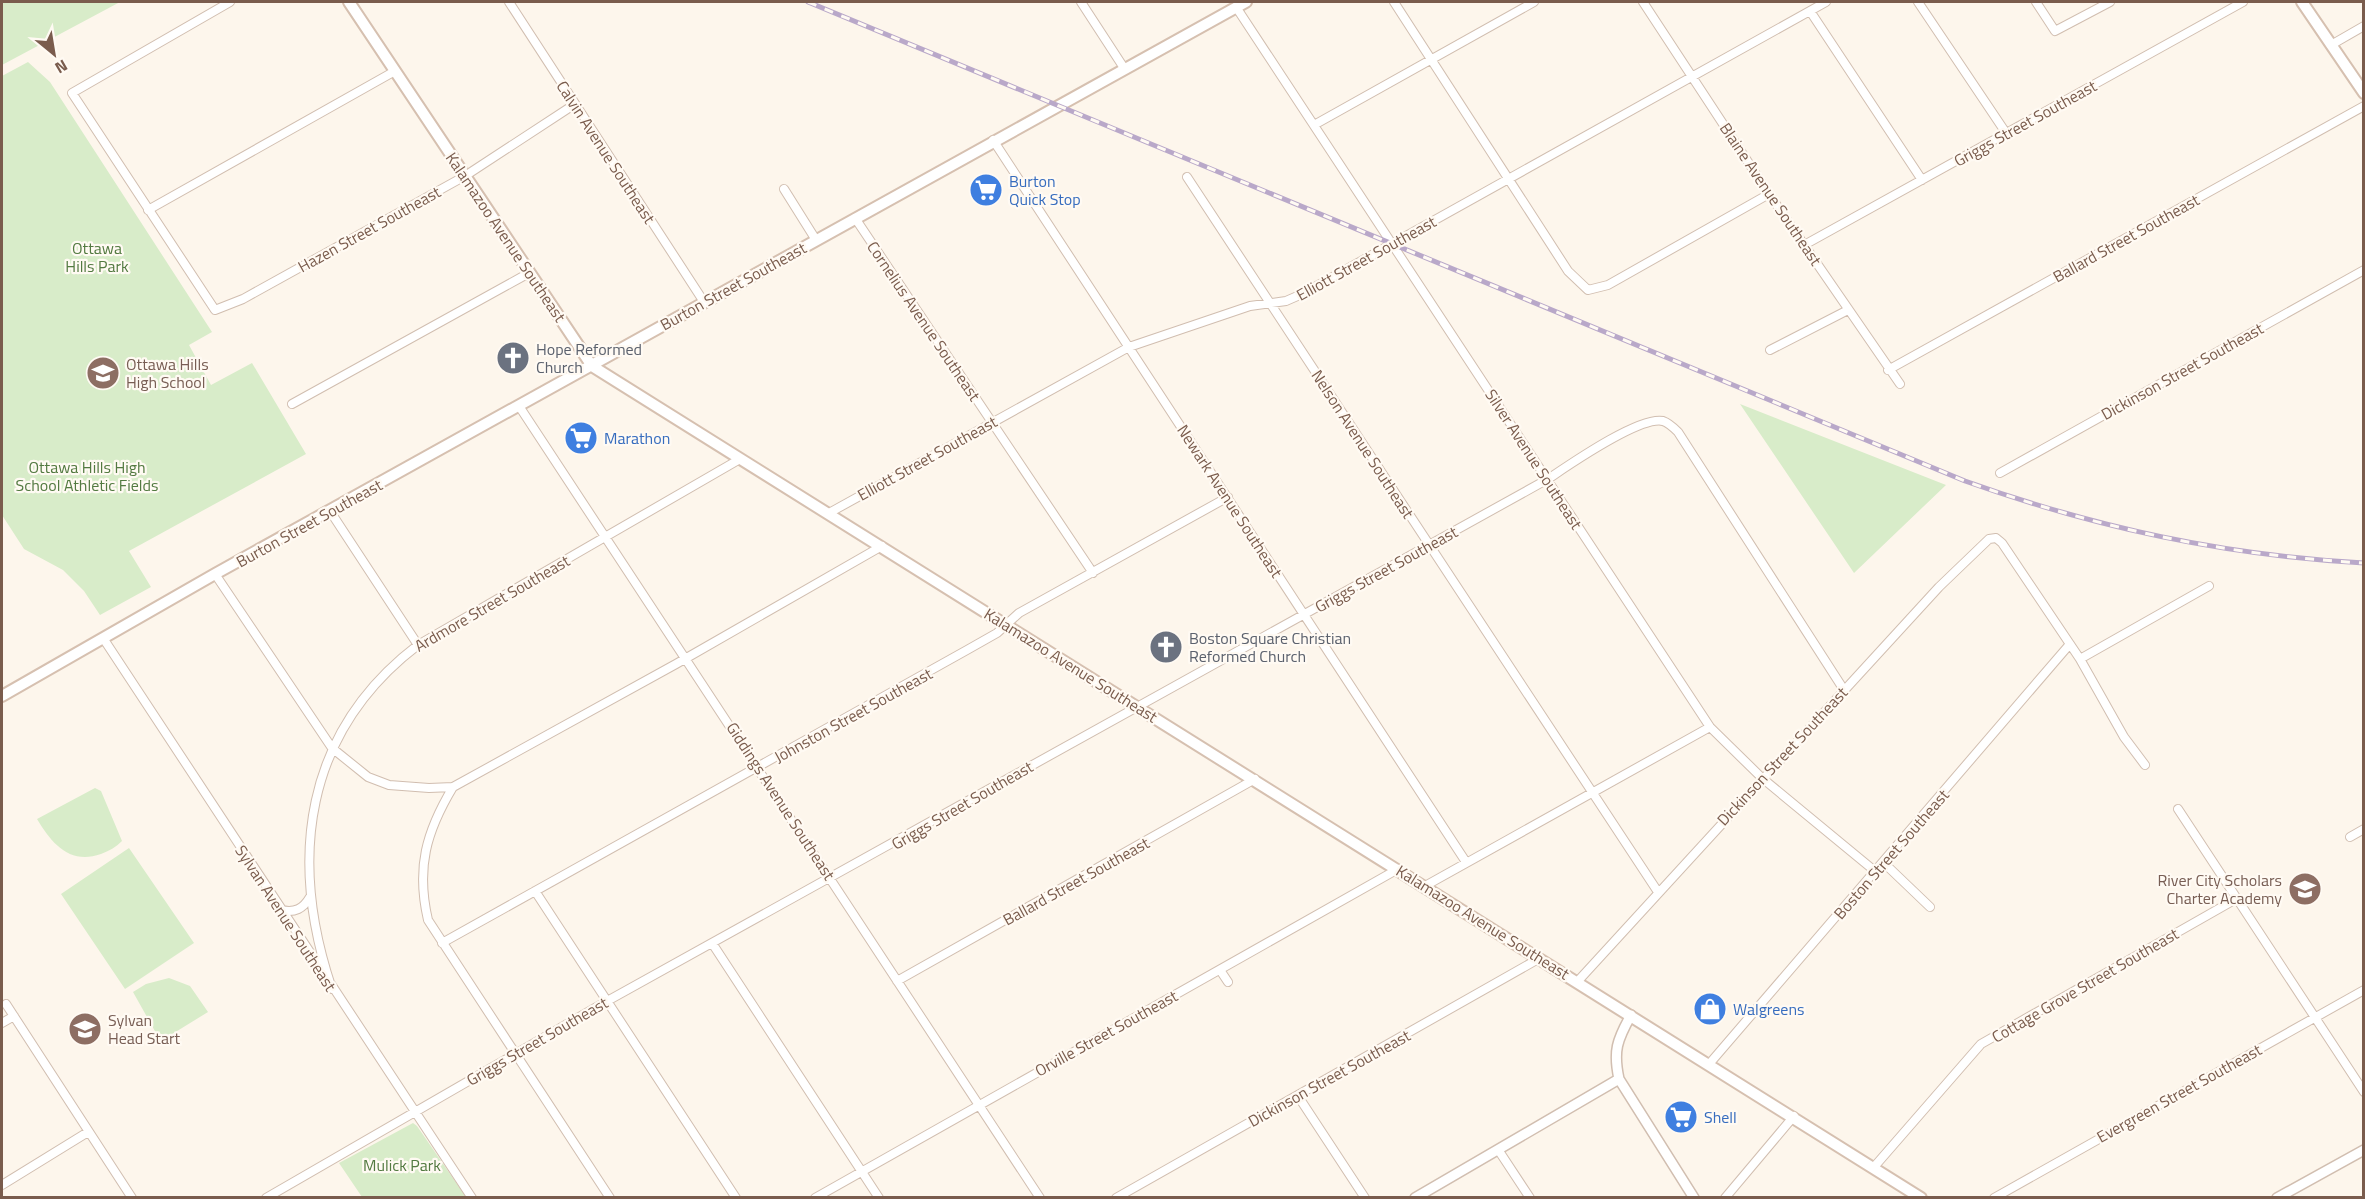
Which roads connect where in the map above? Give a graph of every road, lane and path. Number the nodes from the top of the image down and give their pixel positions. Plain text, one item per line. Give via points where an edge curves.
1 (230, 2) edge
2 (349, 2) edge
3 (509, 2) edge
4 (1081, 2) edge
5 (1246, 2) edge
6 (1394, 2) edge
7 (1534, 2) edge
8 (1643, 2) edge
9 (1826, 2) edge
10 (1918, 2) edge
11 (2036, 2) edge
12 (2110, 2) edge
13 (2243, 2) edge
14 (2302, 2) edge
15 (1236, 7) junction
16 (1810, 10) junction
17 (2364, 26) edge
18 (2331, 45) junction
19 (1431, 59) junction
20 (1124, 68) junction
21 (395, 71) junction
22 (1694, 77) junction
23 (2364, 93) edge
24 (575, 104) junction
25 (2364, 106) edge
26 (1314, 125) junction
27 (2006, 133) junction
28 (993, 140) junction
29 (465, 176) junction
30 (1187, 177) dead end
31 (1510, 178) junction
32 (1922, 180) junction
33 (784, 189) dead end
34 (1769, 194) junction
35 (148, 210) junction
36 (855, 218) junction
37 (816, 240) junction
38 (1394, 244) junction
39 (1806, 244) junction
40 (2364, 270) edge
41 (529, 273) junction
42 (704, 302) junction
43 (1270, 302) junction
44 (1848, 310) junction
45 (1129, 347) junction
46 (1770, 350) dead end
47 (592, 366) junction
48 (1888, 370) junction
49 (1900, 384) dead end
50 (292, 404) dead end
51 (519, 406) junction
52 (993, 423) junction
53 (741, 459) junction
54 (2000, 473) dead end
55 (1548, 479) junction
56 (1228, 497) junction
57 (330, 511) junction
58 (829, 513) junction
59 (605, 537) junction
60 (1429, 544) junction
61 (882, 546) junction
62 (1093, 573) junction
63 (215, 574) junction
64 (2209, 586) dead end
65 (1305, 615) junction
66 (1006, 624) junction
67 (103, 638) junction
68 (2070, 644) junction
69 (418, 645) junction
70 (686, 658) junction
71 (2080, 659) junction
72 (1844, 690) junction
73 (2, 696) edge
74 (1136, 706) junction
75 (1710, 727) junction
76 (332, 748) junction
77 (2145, 765) dead end
78 (758, 768) junction
79 (1762, 778) junction
80 (1255, 779) junction
81 (453, 787) junction
82 (1593, 794) junction
83 (2178, 809) dead end
84 (2364, 829) edge
85 (2350, 837) dead end
86 (1466, 862) junction
87 (1884, 863) junction
88 (1398, 870) junction
89 (1876, 872) junction
90 (832, 879) junction
91 (1425, 886) junction
92 (535, 891) junction
93 (1658, 891) junction
94 (310, 897) junction
95 (2236, 899) junction
96 (1930, 907) dead end
97 (281, 910) junction
98 (442, 943) junction
99 (712, 943) junction
100 (1540, 958) junction
101 (1220, 970) junction
102 (897, 981) junction
103 (1578, 981) junction
104 (1228, 982) dead end
105 (332, 989) junction
106 (2364, 990) edge
107 (608, 1001) junction
108 (6, 1004) dead end
109 (1631, 1015) junction
110 (14, 1016) junction
111 (2314, 1017) junction
112 (2, 1023) edge
113 (514, 1054) junction
114 (1710, 1063) junction
115 (1619, 1079) junction
116 (2364, 1092) edge
117 (1298, 1096) junction
118 (979, 1105) junction
119 (415, 1112) junction
120 (1794, 1116) junction
121 (88, 1132) junction
122 (2364, 1150) edge
123 (1499, 1151) junction
124 (1874, 1167) junction
125 (862, 1171) junction
126 (2, 1185) edge
127 (132, 1197) edge
128 (266, 1197) edge
129 (472, 1197) edge
130 (610, 1197) edge
131 (736, 1197) edge
132 (814, 1197) edge
133 (879, 1197) edge
134 (1040, 1197) edge
135 (1116, 1197) edge
136 (1365, 1197) edge
137 (1415, 1197) edge
138 (1530, 1197) edge
139 (1694, 1197) edge
140 (1725, 1197) edge
141 (1921, 1197) edge
142 (1994, 1197) edge
143 (2277, 1197) edge

1 - 35 street via 72,93
2 - 21 main road, Kalamazoo Avenue Southeast
3 - 24 street, Calvin Avenue Southeast
4 - 20 street
5 - 15 main road, Burton Street Southeast
6 - 19 street
7 - 19 street
8 - 22 street, Blaine Avenue Southeast
9 - 16 street, Elliott Street Southeast
10 - 27 street
11 - 12 street via 2055,31
13 - 27 street, Griggs Street Southeast
14 - 18 main road
15 - 20 main road, Burton Street Southeast
15 - 26 street, Silver Avenue Southeast
16 - 22 street, Elliott Street Southeast
16 - 32 street
17 - 18 street
18 - 23 main road
19 - 26 street
19 - 31 street
20 - 28 main road, Burton Street Southeast
21 - 29 main road, Kalamazoo Avenue Southeast
21 - 35 street
22 - 31 street, Elliott Street Southeast
22 - 34 street, Blaine Avenue Southeast
24 - 29 street, Hazen Street Southeast
24 - 42 street, Calvin Avenue Southeast
25 - 48 street, Ballard Street Southeast
26 - 38 street, Silver Avenue Southeast
27 - 32 street, Griggs Street Southeast
28 - 36 main road, Burton Street Southeast
28 - 45 street, Newark Avenue Southeast
29 - 35 street, Hazen Street Southeast via 220,310 214,310 203,295
29 - 41 main road, Kalamazoo Avenue Southeast
30 - 43 street, Nelson Avenue Southeast
31 - 34 street via 1568,271 1588,290 1608,285
31 - 38 street, Elliott Street Southeast
32 - 39 street, Griggs Street Southeast
33 - 37 street
34 - 39 street, Blaine Avenue Southeast
36 - 37 main road, Burton Street Southeast
36 - 52 street, Cornelius Avenue Southeast
37 - 42 main road, Burton Street Southeast
38 - 43 street, Elliott Street Southeast via 1302,294
38 - 55 street, Silver Avenue Southeast
39 - 44 street, Blaine Avenue Southeast
40 - 54 street, Dickinson Street Southeast
41 - 47 main road, Kalamazoo Avenue Southeast
41 - 50 street
42 - 47 main road, Burton Street Southeast
43 - 45 street, Elliott Street Southeast
43 - 60 street, Nelson Avenue Southeast
44 - 46 street
44 - 48 street, Blaine Avenue Southeast
45 - 52 street, Elliott Street Southeast
45 - 56 street, Newark Avenue Southeast
47 - 51 main road, Burton Street Southeast
47 - 53 main road, Kalamazoo Avenue Southeast
48 - 49 street, Blaine Avenue Southeast
51 - 57 main road, Burton Street Southeast
51 - 59 street, Giddings Avenue Southeast
52 - 58 street, Elliott Street Southeast
52 - 62 street, Cornelius Avenue Southeast
53 - 58 main road, Kalamazoo Avenue Southeast
53 - 59 street, Ardmore Street Southeast
55 - 60 street, Griggs Street Southeast
55 - 72 street, Griggs Street Southeast via 1613,438 1646,423 1670,424
55 - 75 street, Silver Avenue Southeast
56 - 62 street, Johnston Street Southeast
56 - 65 street, Newark Avenue Southeast
57 - 63 main road, Burton Street Southeast
57 - 69 street
58 - 61 main road, Kalamazoo Avenue Southeast
59 - 69 street, Ardmore Street Southeast
59 - 70 street, Giddings Avenue Southeast
60 - 65 street, Griggs Street Southeast
60 - 82 street, Nelson Avenue Southeast
61 - 66 main road, Kalamazoo Avenue Southeast
61 - 70 street
62 - 66 street, Johnston Street Southeast
63 - 67 main road, Burton Street Southeast
63 - 76 street
64 - 71 street
65 - 74 street, Griggs Street Southeast
65 - 86 street, Newark Avenue Southeast
66 - 74 main road, Kalamazoo Avenue Southeast
66 - 78 street, Johnston Street Southeast via 968,650
67 - 73 main road, Burton Street Southeast
67 - 97 street, Sylvan Avenue Southeast
68 - 71 street
68 - 72 street, Dickinson Street Southeast via 2002,543 1992,538 1982,542
68 - 87 street, Boston Street Southeast
69 - 76 street, Ardmore Street Southeast via 370,690
70 - 78 street, Giddings Avenue Southeast
70 - 81 street
71 - 77 street via 2119,729
72 - 79 street, Dickinson Street Southeast
74 - 80 main road, Kalamazoo Avenue Southeast
74 - 90 street, Griggs Street Southeast
75 - 79 street, Silver Avenue Southeast
75 - 82 street
76 - 81 street via 368,777 389,785
76 - 94 street, Ardmore Street Southeast via 310,827
78 - 90 street, Giddings Avenue Southeast
78 - 92 street, Johnston Street Southeast
79 - 89 street, Silver Avenue Southeast
79 - 93 street, Dickinson Street Southeast
80 - 88 main road, Kalamazoo Avenue Southeast
80 - 102 street, Ballard Street Southeast
81 - 98 street via 423,854 423,895 428,920
82 - 86 street
82 - 93 street, Nelson Avenue Southeast
83 - 95 street
84 - 85 street
86 - 91 street
87 - 89 street, Boston Street Southeast
87 - 96 street
88 - 91 main road, Kalamazoo Avenue Southeast
88 - 101 street, Orville Street Southeast
89 - 114 street, Boston Street Southeast
90 - 99 street, Griggs Street Southeast
90 - 102 street, Giddings Avenue Southeast
91 - 100 main road, Kalamazoo Avenue Southeast
92 - 98 street, Johnston Street Southeast
92 - 107 street
93 - 103 street, Dickinson Street Southeast
94 - 97 street via 300,909
94 - 105 street, Ardmore Street Southeast via 315,931
95 - 111 street
95 - 124 street, Cottage Grove Street Southeast via 1981,1044
97 - 105 street, Sylvan Avenue Southeast
98 - 113 street
99 - 107 street, Griggs Street Southeast
99 - 125 street
100 - 103 main road, Kalamazoo Avenue Southeast
100 - 117 street, Dickinson Street Southeast
101 - 104 street
101 - 118 street, Orville Street Southeast
102 - 118 street, Giddings Avenue Southeast
103 - 109 main road, Kalamazoo Avenue Southeast
105 - 119 street, Sylvan Avenue Southeast
106 - 111 street, Evergreen Street Southeast
107 - 113 street, Griggs Street Southeast
107 - 131 street
108 - 110 street
109 - 114 main road, Kalamazoo Avenue Southeast
109 - 115 street via 1619,1036 1614,1058
110 - 112 street
110 - 121 street
111 - 116 street
111 - 142 street, Evergreen Street Southeast
113 - 119 street, Griggs Street Southeast
113 - 130 street
114 - 120 main road, Kalamazoo Avenue Southeast
115 - 123 street
115 - 139 street
117 - 135 street, Dickinson Street Southeast
117 - 136 street
118 - 125 street, Orville Street Southeast
118 - 134 street, Giddings Avenue Southeast
119 - 128 street, Griggs Street Southeast
119 - 129 street, Sylvan Avenue Southeast
120 - 124 main road, Kalamazoo Avenue Southeast
120 - 140 street
121 - 126 street
121 - 127 street
122 - 143 street
123 - 137 street
123 - 138 street
124 - 141 main road, Kalamazoo Avenue Southeast
125 - 132 street, Orville Street Southeast
125 - 133 street

